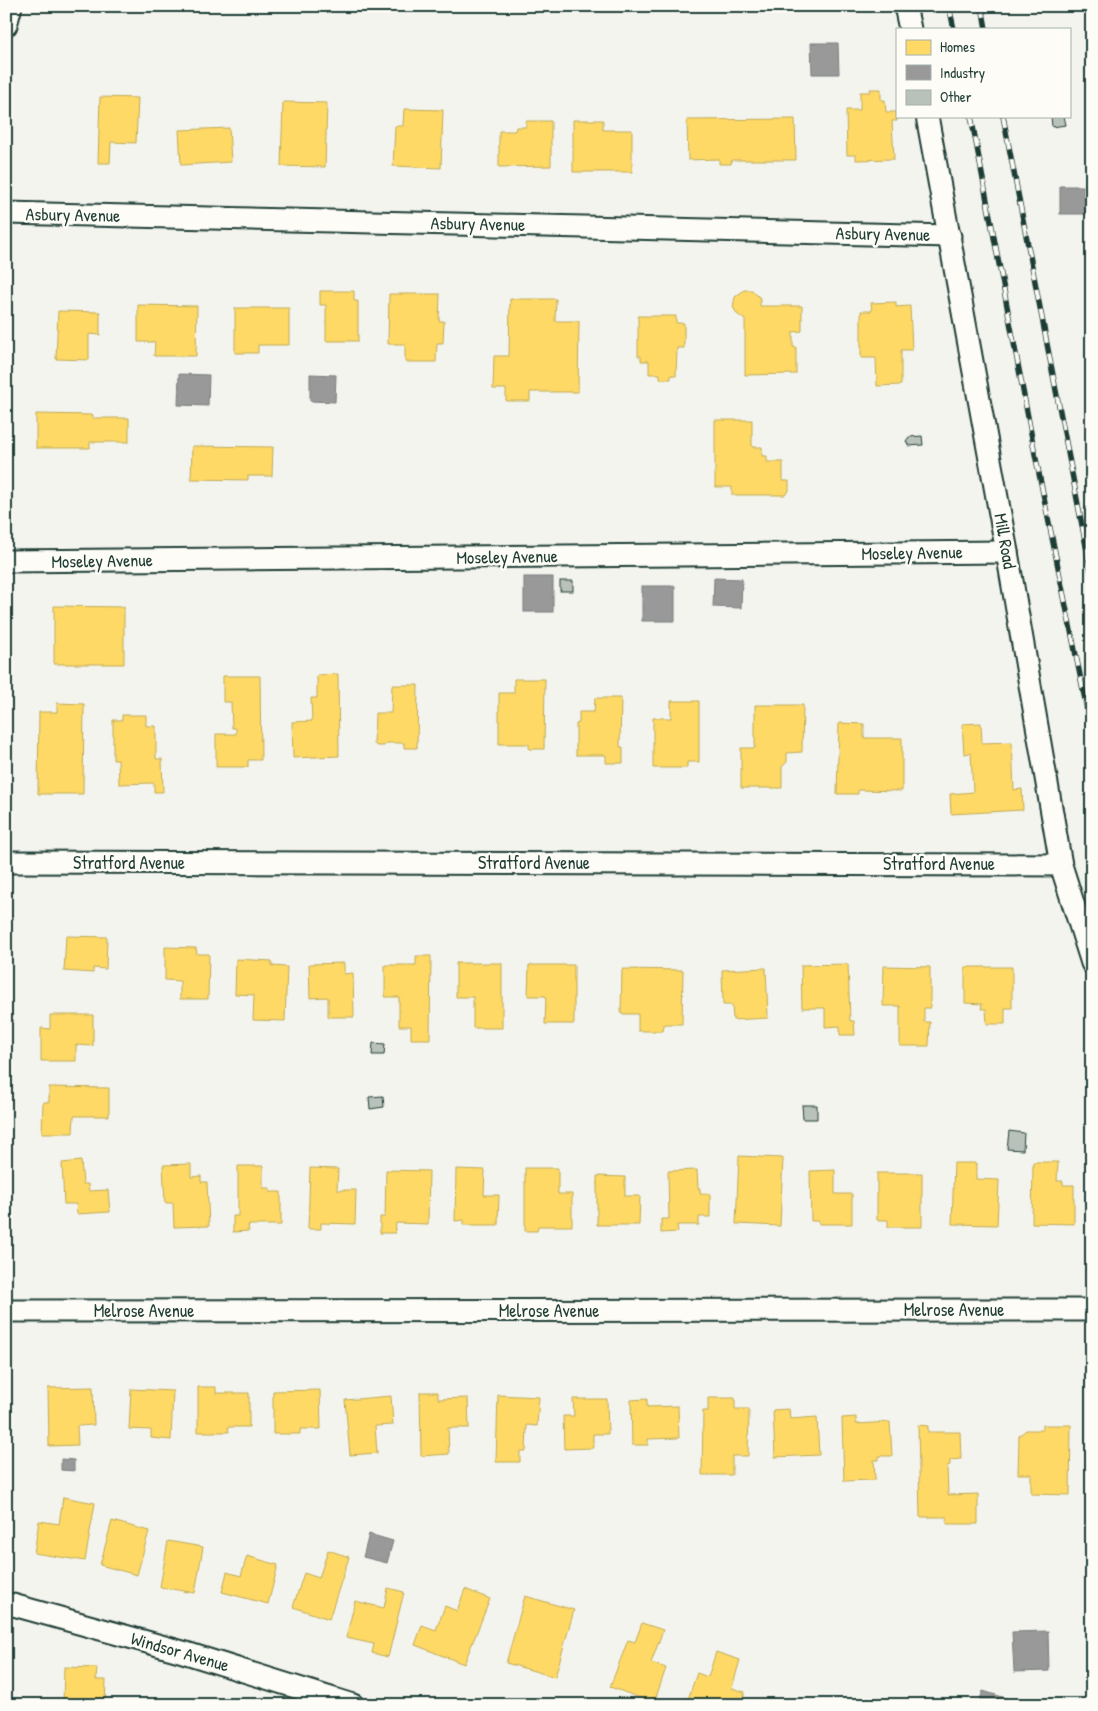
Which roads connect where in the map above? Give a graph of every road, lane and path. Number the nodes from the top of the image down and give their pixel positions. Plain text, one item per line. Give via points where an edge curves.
1 (11, 6) edge
2 (905, 6) edge
3 (6, 25) edge
4 (910, 28) edge
5 (927, 118) edge
6 (6, 213) edge
7 (950, 236) junction
8 (1007, 552) junction
9 (6, 561) edge
10 (6, 862) edge
11 (1061, 865) junction
12 (1092, 963) edge
13 (1092, 1310) edge
14 (6, 1311) edge
15 (6, 1603) edge
16 (353, 1705) edge

1 - 3 street
2 - 4 street
5 - 7 street, Mill Road
6 - 7 street, Asbury Avenue
7 - 8 street, Mill Road
8 - 9 street, Moseley Avenue
8 - 11 street, Mill Road
10 - 11 street, Stratford Avenue
11 - 12 street, Mill Road
13 - 14 street, Melrose Avenue
15 - 16 street, Windsor Avenue via 182,1652

